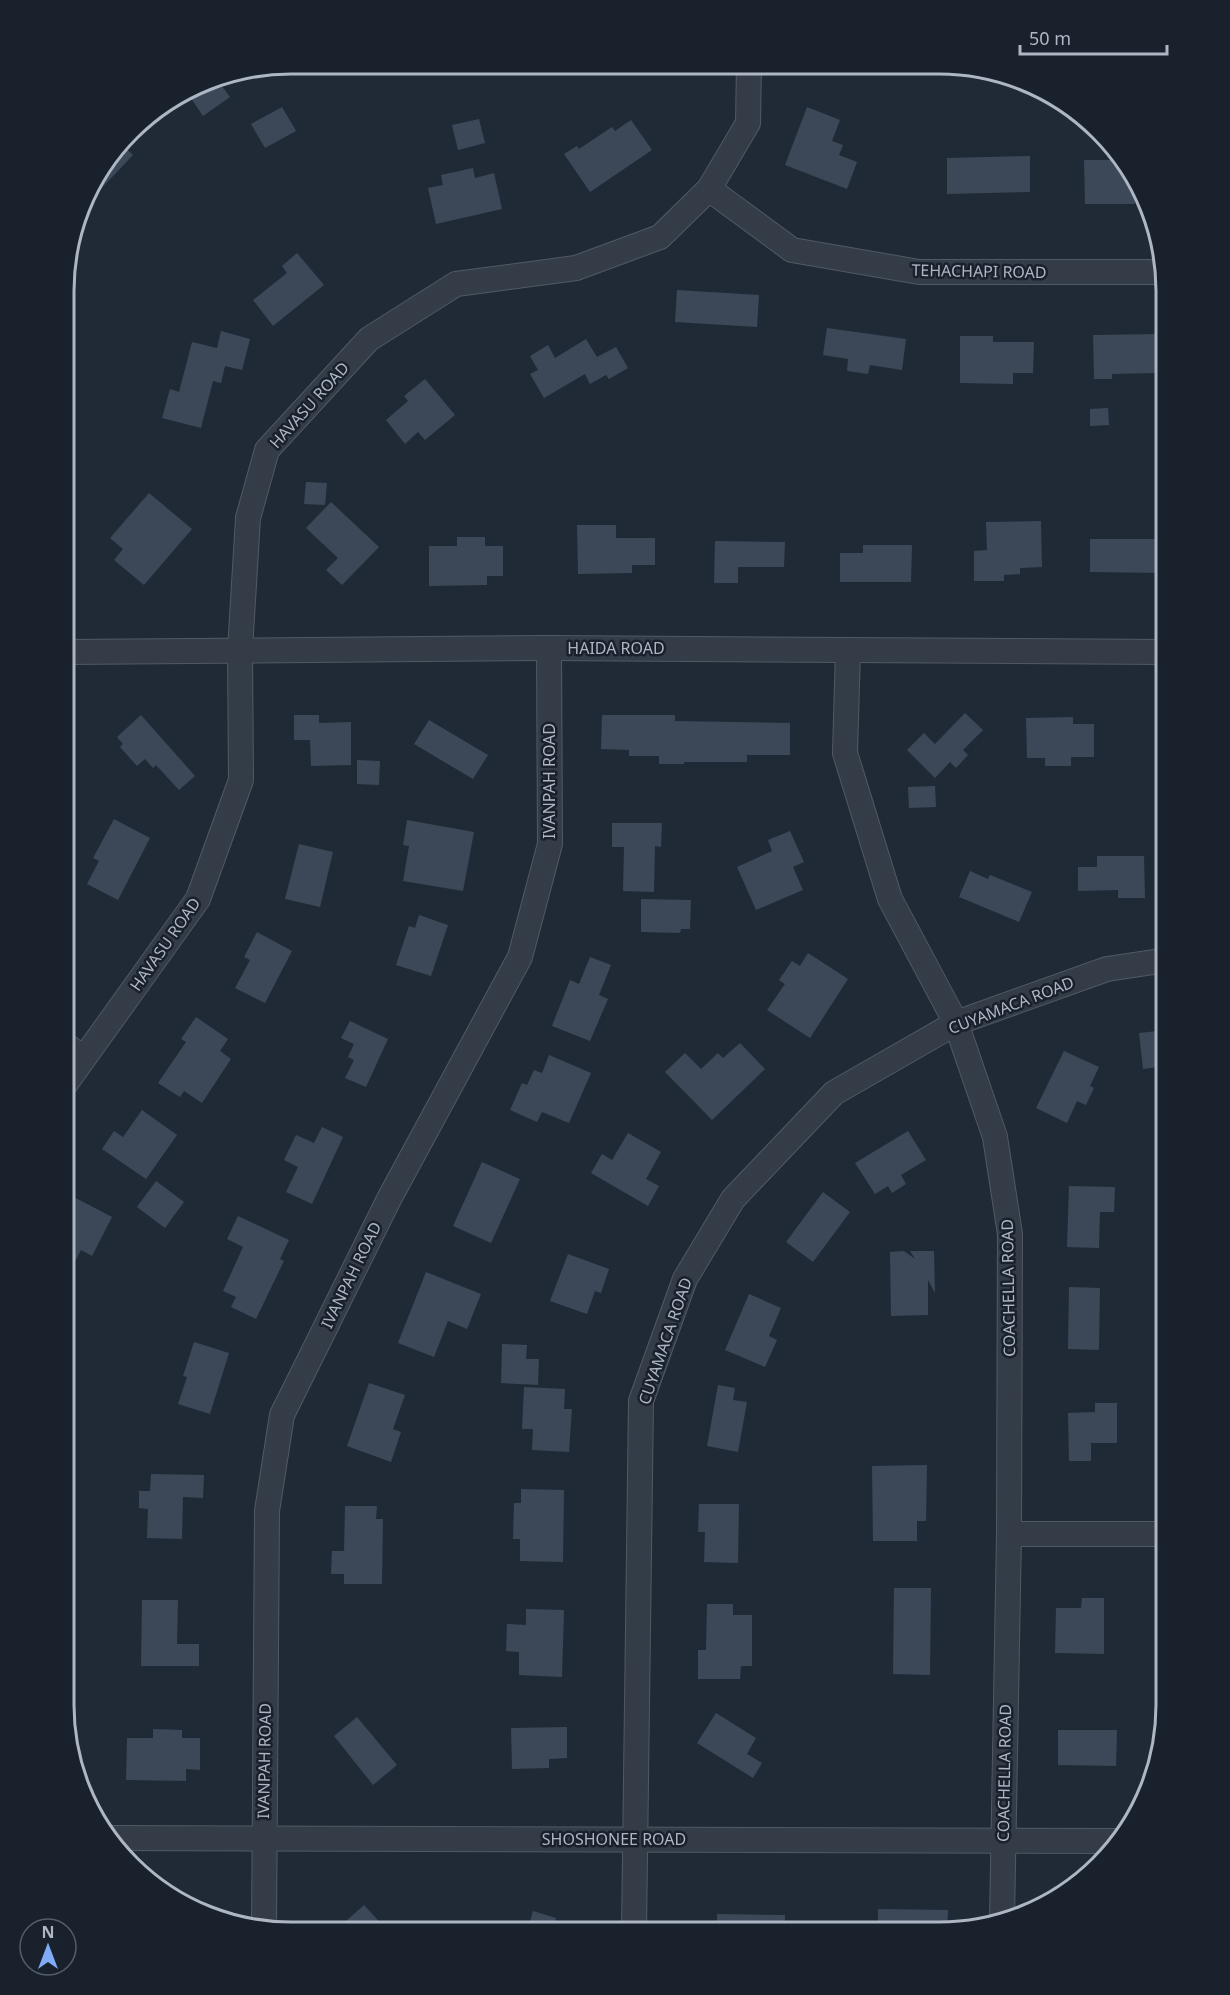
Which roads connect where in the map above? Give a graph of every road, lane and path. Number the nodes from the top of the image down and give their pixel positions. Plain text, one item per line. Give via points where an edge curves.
1 (749, 74) edge
2 (709, 189) junction
3 (1156, 272) edge
4 (549, 648) junction
5 (848, 650) junction
6 (240, 651) junction
7 (74, 652) edge
8 (1156, 652) edge
9 (1156, 962) edge
10 (956, 1023) junction
11 (74, 1050) edge
12 (1009, 1534) junction
13 (1156, 1534) edge
14 (119, 1838) edge
15 (264, 1838) junction
16 (633, 1838) junction
17 (1003, 1840) junction
18 (1109, 1841) edge
19 (1002, 1912) edge
20 (264, 1920) edge
21 (634, 1922) edge

1 - 2 street, HAVASU ROAD via 748,123
2 - 3 street, TEHACHAPI ROAD via 792,250 919,272
2 - 6 street, HAVASU ROAD via 660,237 576,268 456,284 369,339 267,450 248,518
4 - 5 street, HAIDA ROAD
4 - 6 street, HAIDA ROAD
4 - 15 street, IVANPAH ROAD via 550,844 520,957 389,1199 282,1415 267,1511
5 - 8 street, HAIDA ROAD
5 - 10 street, COACHELLA ROAD via 845,753 890,899
6 - 7 street, HAIDA ROAD
6 - 11 street, HAVASU ROAD via 241,780 198,898
9 - 10 street, CUYAMACA ROAD via 1107,969
10 - 12 street, COACHELLA ROAD via 995,1137 1010,1234
10 - 16 street, CUYAMACA ROAD via 834,1093 734,1199 685,1279 641,1401
12 - 13 street
12 - 17 street, COACHELLA ROAD
14 - 15 street, SHOSHONEE ROAD
15 - 16 street, SHOSHONEE ROAD
15 - 20 street, IVANPAH ROAD
16 - 17 street, SHOSHONEE ROAD
16 - 21 street, CUYAMACA ROAD
17 - 18 street, SHOSHONEE ROAD
17 - 19 street, COACHELLA ROAD

